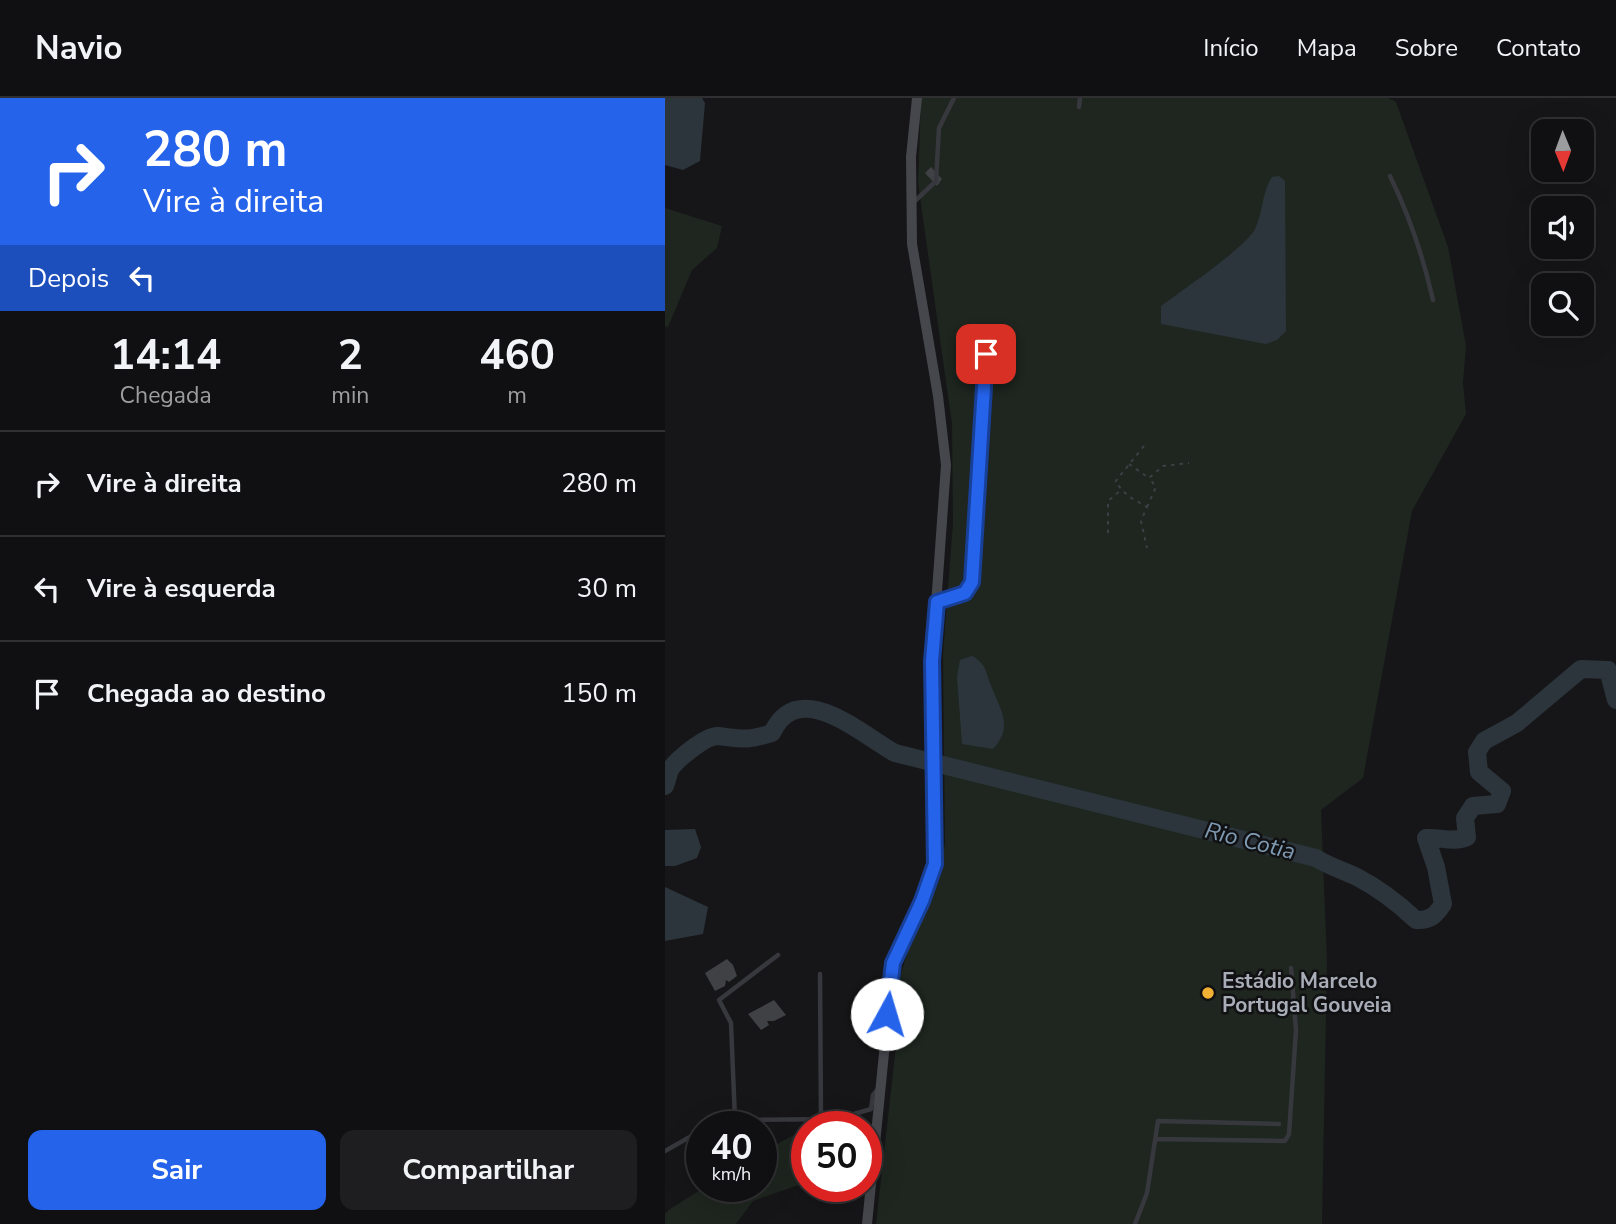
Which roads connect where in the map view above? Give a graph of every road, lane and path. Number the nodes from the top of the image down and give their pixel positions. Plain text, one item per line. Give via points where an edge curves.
1 (917, 98) edge
2 (954, 98) edge
3 (1080, 98) edge
4 (1079, 107) dead end
5 (1389, 176) dead end
6 (911, 205) junction
7 (1433, 300) dead end
8 (986, 354) dead end
9 (1144, 446) dead end
10 (1189, 463) dead end
11 (1128, 464) junction
12 (1149, 478) junction
13 (1122, 489) junction
14 (1146, 507) junction
15 (1108, 533) dead end
16 (1147, 548) dead end
17 (937, 602) junction
18 (778, 955) dead end
19 (1291, 968) dead end
20 (820, 974) dead end
21 (881, 1086) junction
22 (735, 1111) edge
23 (821, 1111) edge
24 (864, 1111) edge
25 (879, 1111) edge
26 (1279, 1124) dead end
27 (686, 1139) edge
28 (1156, 1139) junction
29 (665, 1151) edge
30 (869, 1202) edge
31 (867, 1224) edge
32 (1135, 1224) edge

1 - 6 main road
2 - 6 lane via 939,128 936,181
3 - 4 lane
5 - 7 lane via 1422,251
6 - 17 main road via 912,244 946,465
8 - 17 lane via 972,582 965,593
9 - 11 path
10 - 12 path via 1163,466
11 - 12 path
11 - 13 path via 1115,482
12 - 14 path via 1156,487
13 - 14 path
13 - 15 path via 1108,501
14 - 16 path via 1141,521
17 - 21 main road via 932,661 935,864 893,963
18 - 22 lane via 719,1000 731,1023
19 - 28 lane via 1296,1030 1285,1141
20 - 23 lane
21 - 24 lane via 873,1094 871,1109
21 - 25 main road
26 - 28 lane via 1158,1121
27 - 29 lane
28 - 32 lane via 1147,1193
30 - 31 main road

